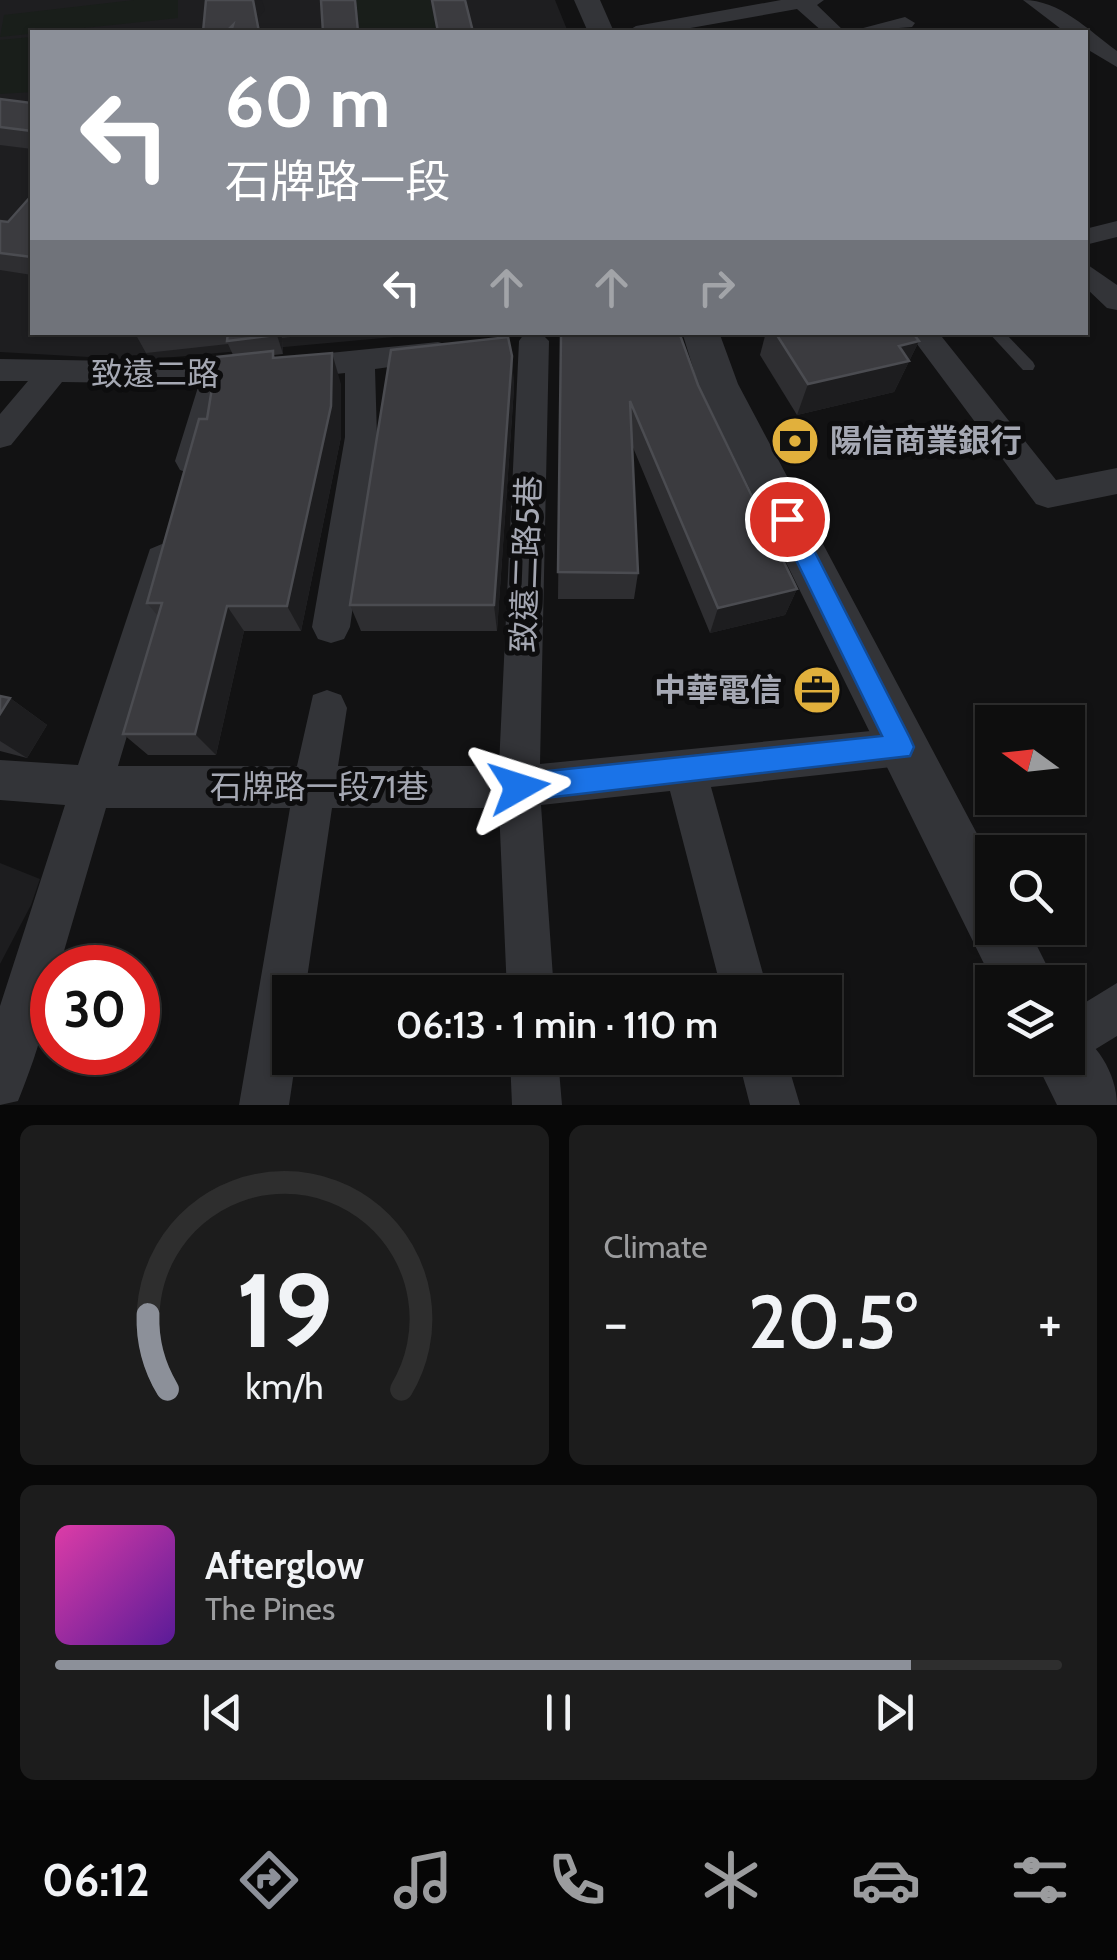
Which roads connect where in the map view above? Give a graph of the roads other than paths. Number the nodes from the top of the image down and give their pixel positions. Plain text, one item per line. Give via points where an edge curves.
1 (588, 0) edge
2 (1033, 0) edge
3 (807, 1) edge
4 (905, 24) dead end
5 (600, 30) edge
6 (647, 30) edge
7 (832, 30) edge
8 (870, 30) edge
9 (1075, 30) edge
10 (1088, 40) edge
11 (1117, 62) edge
12 (1117, 229) edge
13 (1088, 236) edge
14 (1088, 275) edge
15 (1117, 301) edge
16 (701, 335) edge
17 (924, 335) edge
18 (998, 335) edge
19 (570, 337) edge
20 (534, 341) junction
21 (360, 361) junction
22 (1028, 366) dead end
23 (0, 370) edge
24 (51, 374) junction
25 (217, 376) junction
26 (0, 436) edge
27 (1117, 481) edge
28 (332, 627) dead end
29 (328, 708) dead end
30 (901, 747) junction
31 (684, 769) junction
32 (0, 780) edge
33 (96, 786) junction
34 (317, 787) junction
35 (519, 787) junction
36 (975, 888) edge
37 (530, 975) edge
38 (740, 975) edge
39 (1117, 1008) edge
40 (1085, 1030) edge
41 (535, 1075) edge
42 (767, 1075) edge
43 (1075, 1075) edge
44 (0, 1083) edge
45 (264, 1105) edge
46 (537, 1105) edge
47 (775, 1105) edge
48 (1092, 1105) edge

1 - 5 street
2 - 9 street
3 - 6 street
3 - 7 street
4 - 8 street
10 - 11 street
12 - 13 street
14 - 15 street
16 - 30 street via 718,384
17 - 27 street via 1048,495
18 - 22 lane
19 - 20 street, 致遠二路
20 - 21 street, 致遠二路
20 - 35 street, 致遠二路5巷
21 - 25 street, 致遠二路
21 - 28 street via 362,437
23 - 24 street, 致遠二路
24 - 25 street, 致遠二路
24 - 26 street
25 - 33 street
29 - 34 street
30 - 31 street, 石牌路一段71巷
30 - 36 street
31 - 35 street, 石牌路一段71巷
31 - 38 street
32 - 33 street, 石牌路一段71巷
33 - 34 street, 石牌路一段71巷
33 - 44 street
34 - 35 street, 石牌路一段71巷
34 - 45 street
35 - 37 street, 致遠二路5巷
39 - 40 street
41 - 46 street
42 - 47 street
43 - 48 street

